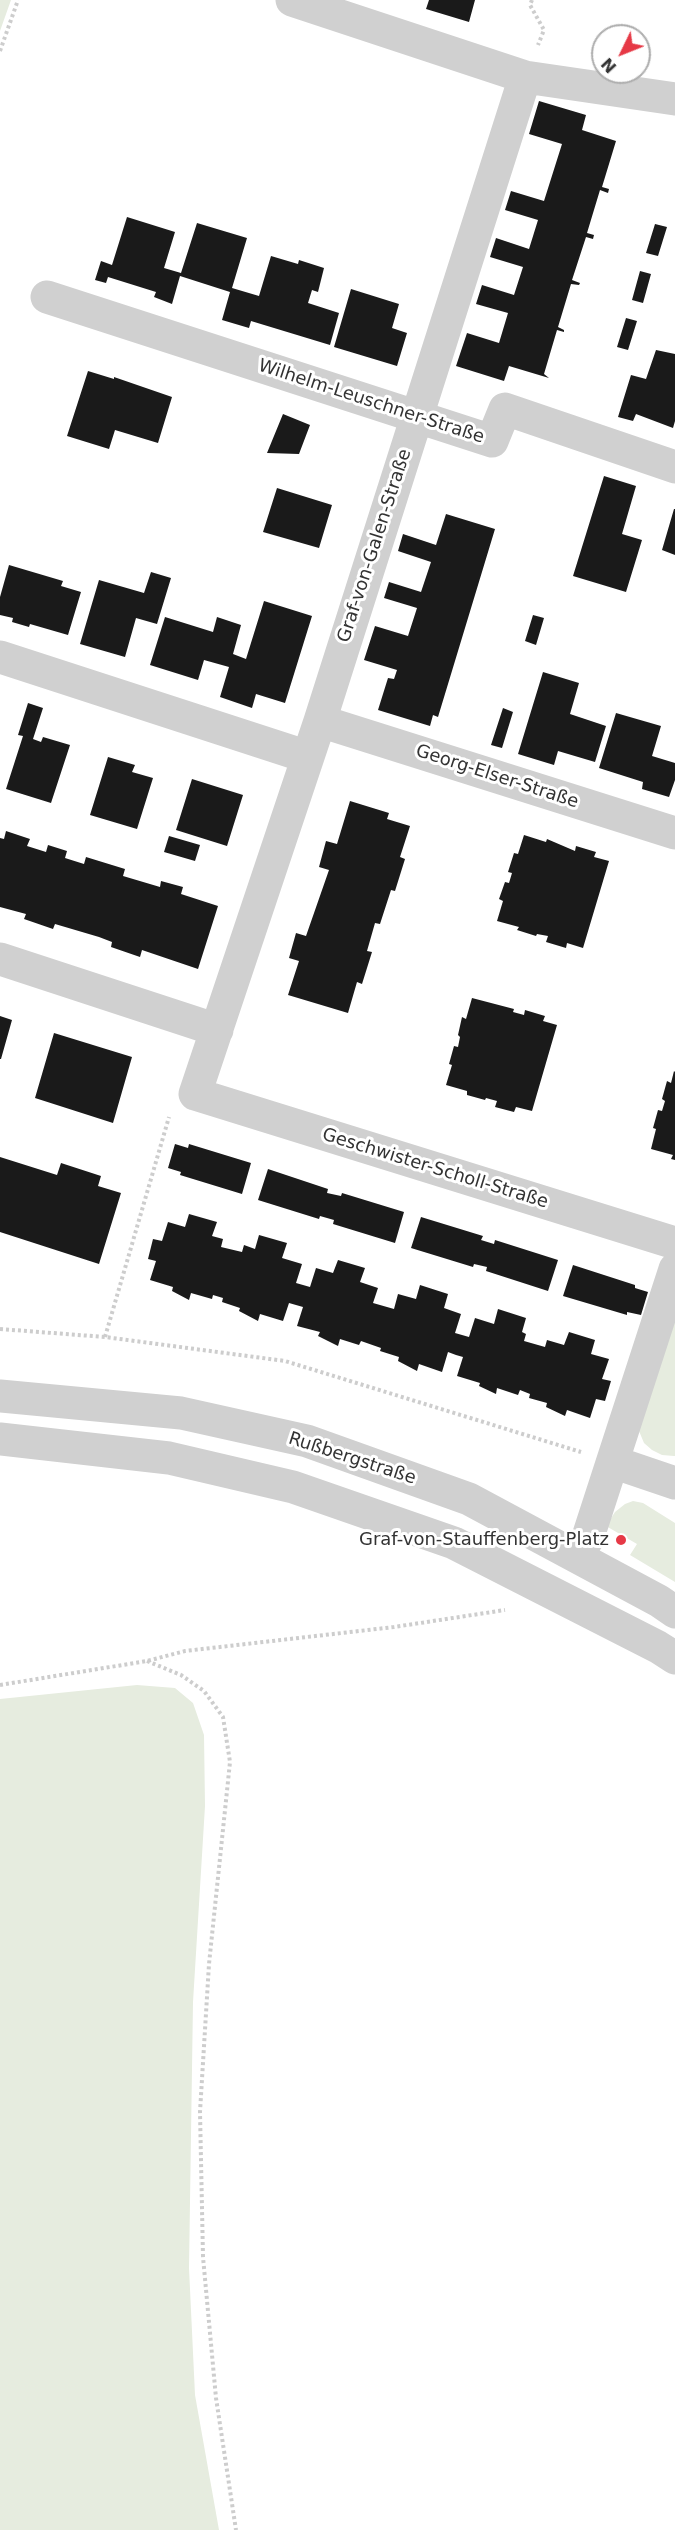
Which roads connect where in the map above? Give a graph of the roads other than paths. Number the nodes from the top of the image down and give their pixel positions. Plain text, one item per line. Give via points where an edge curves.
1 (292, 0) edge
2 (525, 77) junction
3 (675, 99) edge
4 (47, 297) dead end
5 (416, 418) junction
6 (675, 467) edge
7 (0, 657) edge
8 (320, 721) junction
9 (308, 757) junction
10 (675, 833) edge
11 (0, 959) edge
12 (217, 1030) junction
13 (195, 1094) joint
14 (675, 1243) edge
15 (675, 1269) edge
16 (0, 1396) edge
17 (0, 1439) edge
18 (613, 1462) junction
19 (675, 1483) edge
20 (587, 1540) dead end
21 (675, 1612) edge
22 (675, 1658) edge

1 - 2 street
2 - 3 street
2 - 5 street, Graf-von-Galen-Straße
4 - 5 street, Wilhelm-Leuschner-Straße
5 - 6 street, Wilhelm-Leuschner-Straße via 492,441 505,409
5 - 8 street, Graf-von-Galen-Straße
7 - 9 street
8 - 9 street, Graf-von-Galen-Straße
8 - 10 street, Georg-Elser-Straße
9 - 12 street, Graf-von-Galen-Straße
11 - 12 street
12 - 13 street, Graf-von-Galen-Straße
13 - 14 street, Geschwister-Scholl-Straße
15 - 18 street
16 - 21 street, Rußbergstraße via 181,1413 307,1441 469,1499
17 - 22 street via 169,1458 293,1487 454,1543
18 - 19 street
18 - 20 street

